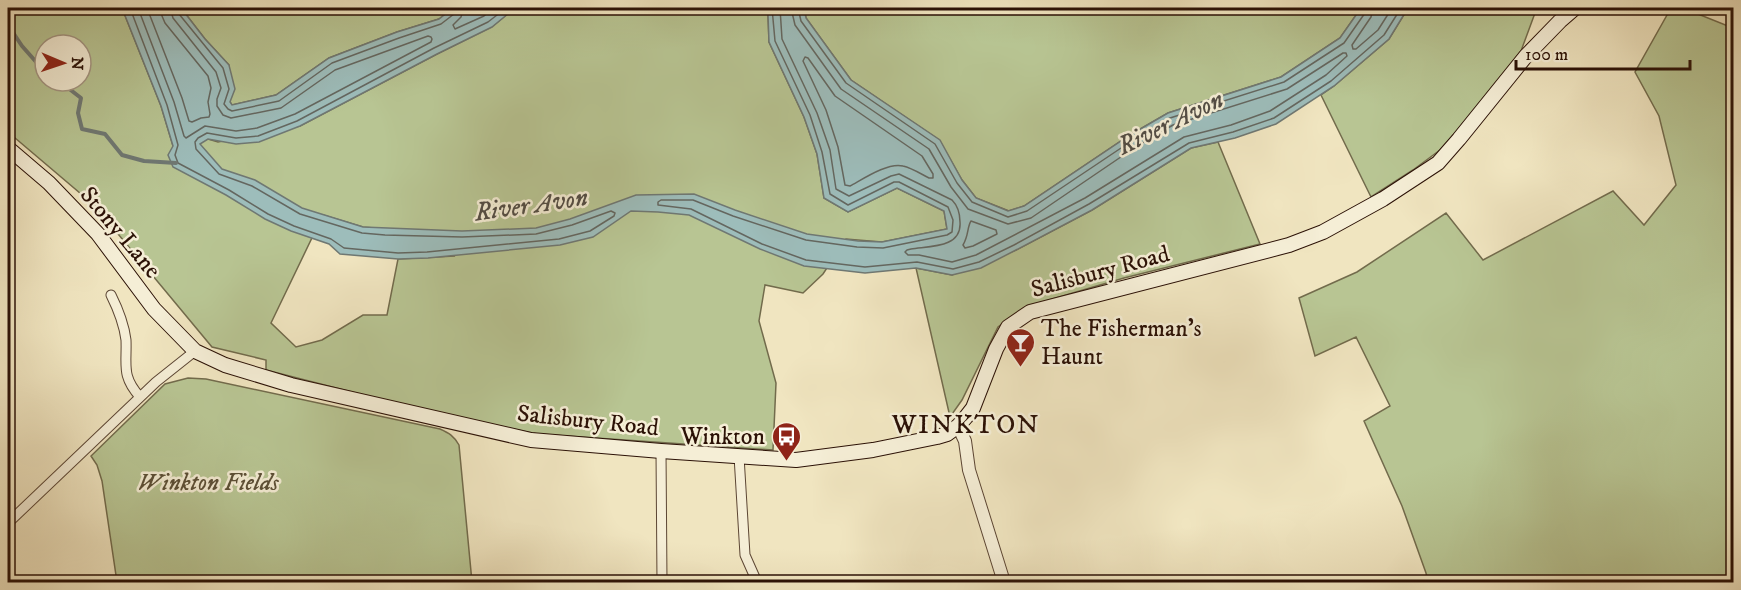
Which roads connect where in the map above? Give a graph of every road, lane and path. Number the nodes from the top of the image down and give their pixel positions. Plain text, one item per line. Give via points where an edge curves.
1 (1575, 8) edge
2 (8, 148) edge
3 (111, 295) dead end
4 (195, 351) junction
5 (140, 397) junction
6 (958, 426) junction
7 (661, 451) junction
8 (739, 456) junction
9 (8, 523) edge
10 (663, 582) edge
11 (757, 582) edge
12 (1004, 582) edge

1 - 6 main road, Salisbury Road via 1526,56 1438,163 1383,199 1290,245 1030,312 1008,327 973,408
2 - 4 main road, Stony Lane via 49,183 98,234 154,309
3 - 5 street via 126,339 125,364 131,387
4 - 5 street
4 - 7 main road, Salisbury Road via 281,382 531,440
5 - 9 street
6 - 8 main road, Salisbury Road via 937,437 873,450 796,460
6 - 12 street
7 - 8 main road, Salisbury Road
7 - 10 street
8 - 11 street via 745,555

